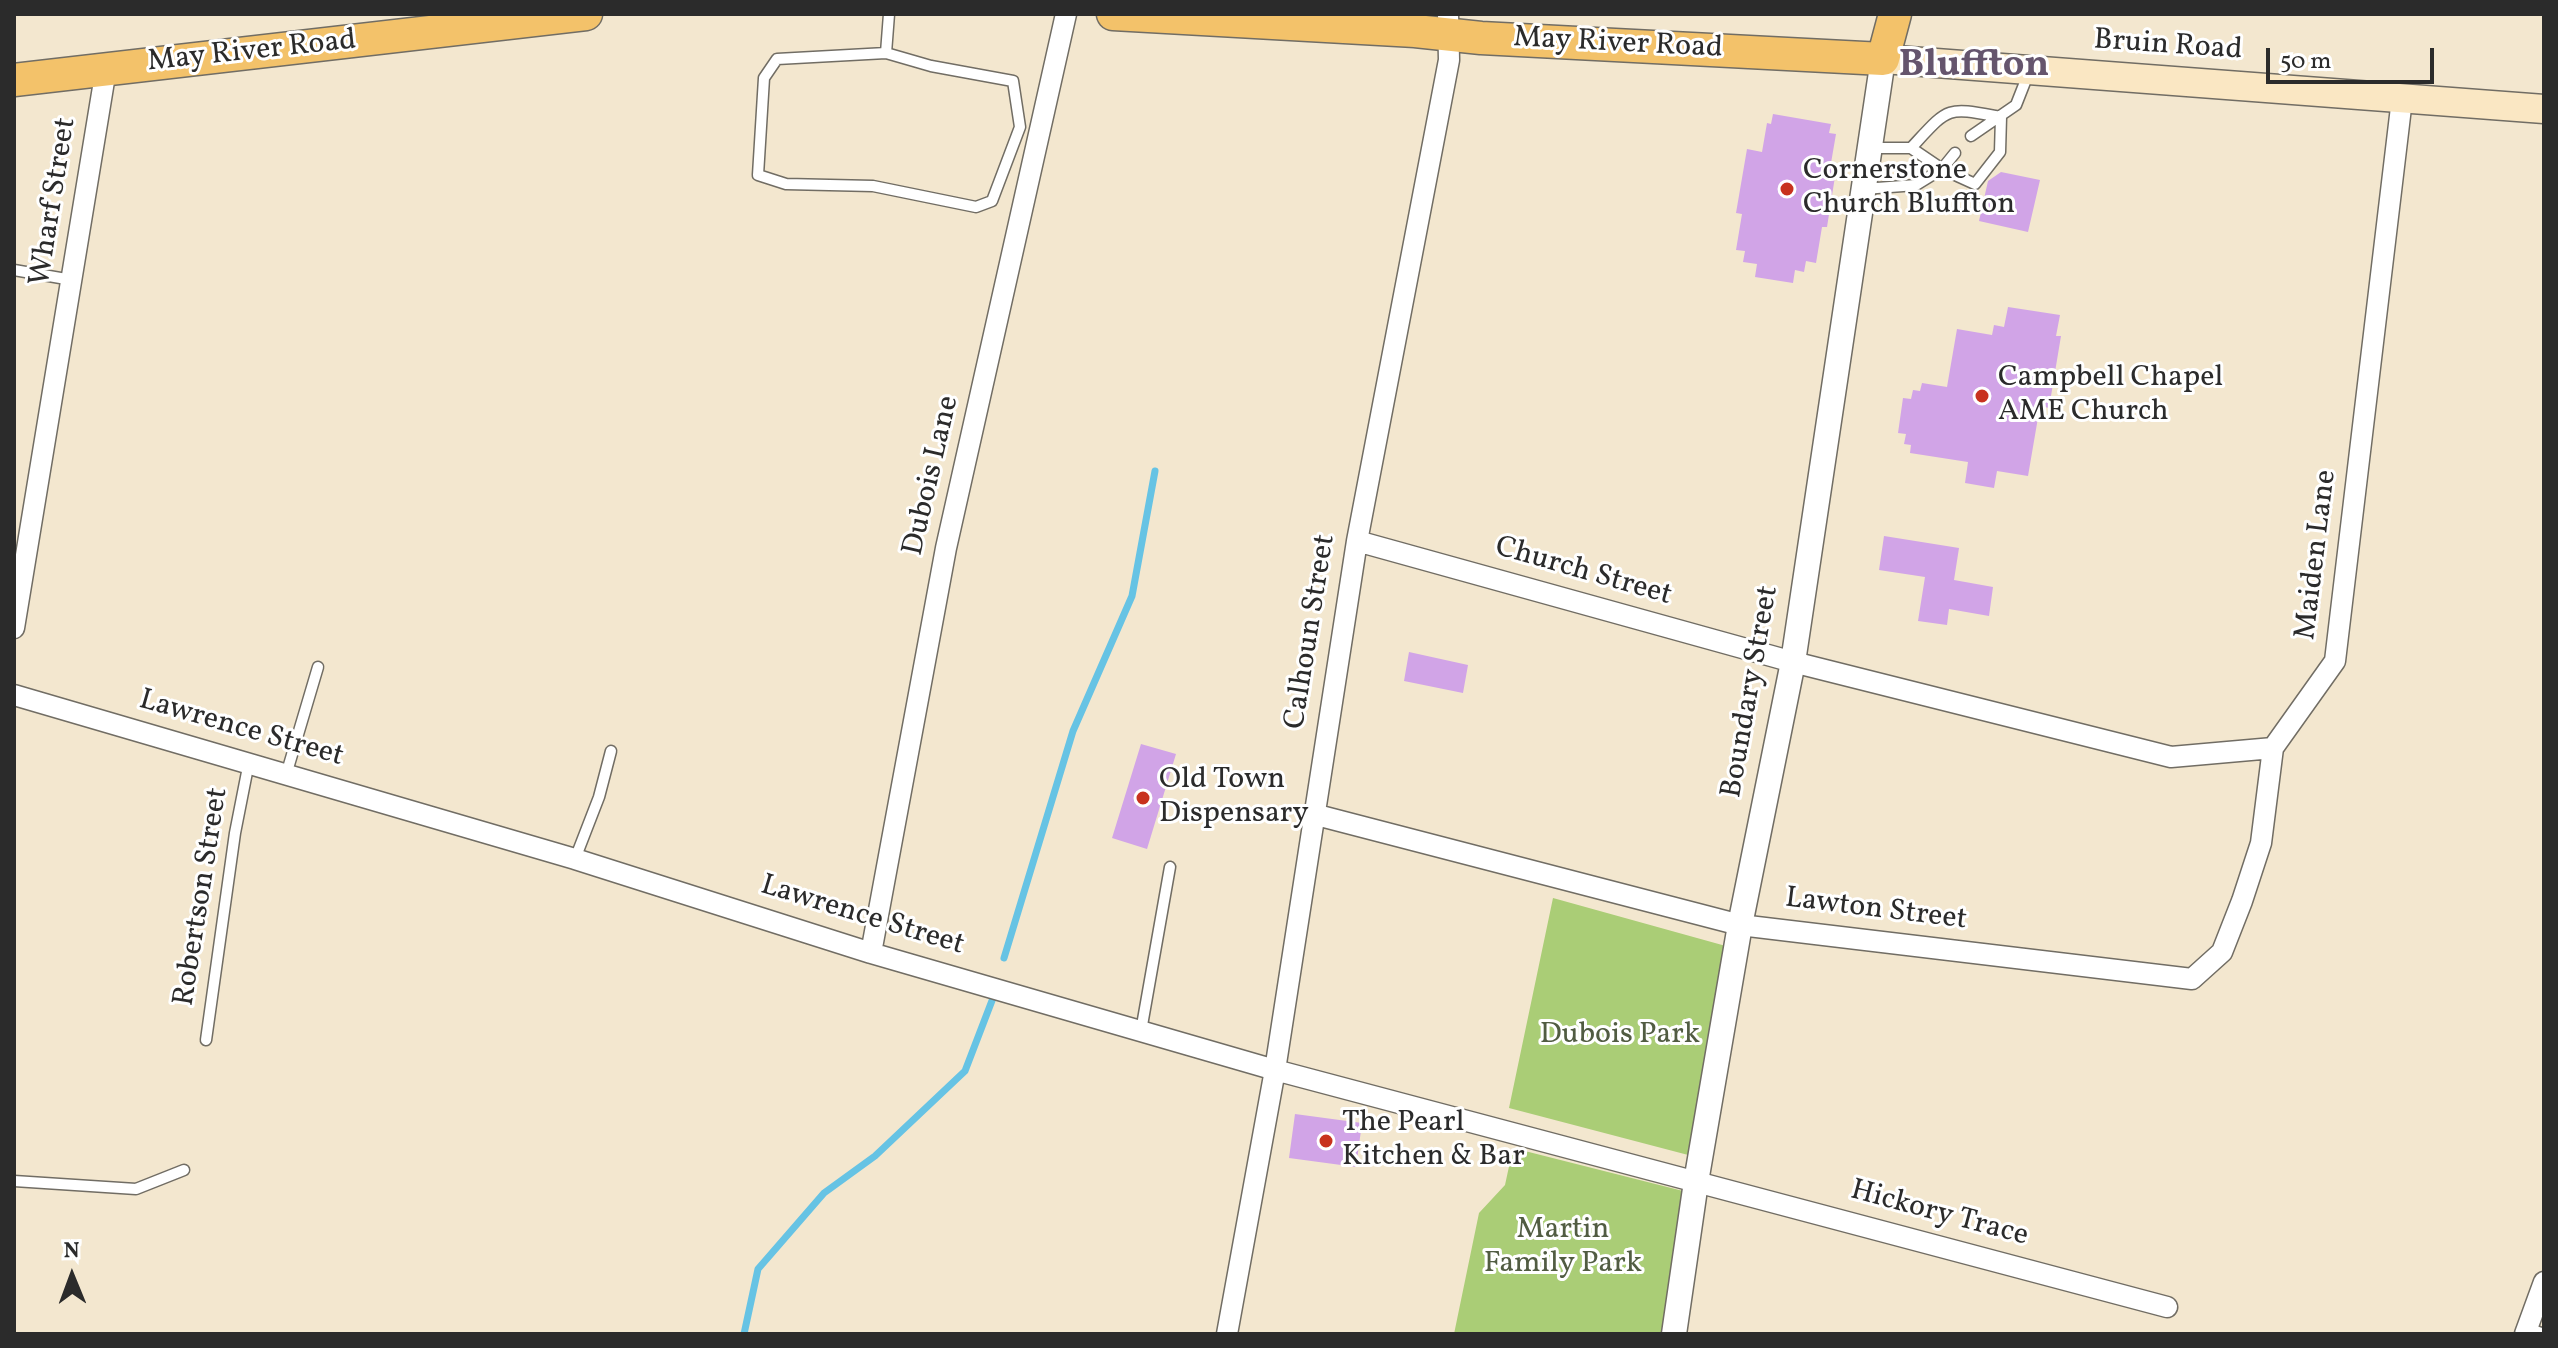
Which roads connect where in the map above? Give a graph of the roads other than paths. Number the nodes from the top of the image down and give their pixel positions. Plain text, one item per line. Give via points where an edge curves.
1 (586, 14) edge
2 (889, 14) edge
3 (1066, 14) edge
4 (1113, 14) edge
5 (1895, 14) edge
6 (420, 24) edge
7 (1449, 25) edge
8 (886, 53) junction
9 (1883, 59) junction
10 (106, 69) junction
11 (2029, 70) junction
12 (14, 80) edge
13 (2402, 99) junction
14 (2544, 109) edge
15 (2001, 117) junction
16 (1971, 136) dead end
17 (1870, 148) junction
18 (1911, 148) junction
19 (1955, 153) dead end
20 (1942, 169) junction
21 (1864, 189) junction
22 (14, 270) edge
23 (72, 280) junction
24 (1357, 541) junction
25 (14, 628) edge
26 (1793, 662) junction
27 (318, 667) dead end
28 (14, 695) edge
29 (2273, 748) junction
30 (611, 751) dead end
31 (249, 762) junction
32 (286, 775) junction
33 (1313, 814) junction
34 (575, 859) junction
35 (1170, 867) dead end
36 (1740, 925) junction
37 (871, 953) junction
38 (1141, 1031) junction
39 (206, 1040) dead end
40 (1275, 1070) junction
41 (184, 1170) dead end
42 (14, 1181) edge
43 (1696, 1182) junction
44 (2544, 1282) edge
45 (2167, 1307) dead end
46 (2532, 1332) edge
47 (1227, 1334) edge
48 (1674, 1334) edge

1 - 6 main road, May River Road
2 - 8 lane
3 - 37 street, Dubois Lane via 946,548
4 - 7 main road, May River Road
5 - 9 main road
6 - 10 main road, May River Road
7 - 9 main road, May River Road
7 - 24 street, Calhoun Street via 1449,60
8 - 8 lane via 777,59 764,78 758,175 786,184 873,186 976,207 992,201 1020,127 1013,81
9 - 11 main road, Bruin Road
9 - 17 street, Boundary Street
10 - 12 main road, May River Road
10 - 23 street, Wharf Street
11 - 13 main road, Bruin Road
11 - 15 lane via 2016,105
13 - 14 main road, Bruin Road
13 - 29 street, Maiden Lane via 2335,661
15 - 16 lane
15 - 18 lane via 1946,112
15 - 20 lane via 2000,152 1975,184
17 - 18 lane
17 - 21 street, Boundary Street
18 - 20 lane
19 - 20 lane
20 - 21 lane via 1916,185
21 - 26 street, Boundary Street
22 - 23 lane
23 - 25 street, Wharf Street
24 - 26 street, Church Street
24 - 33 street, Calhoun Street
26 - 29 street via 2171,757
26 - 36 street, Boundary Street
27 - 32 lane
28 - 31 street, Lawrence Street
29 - 36 street, Lawton Street via 2261,843 2242,901 2222,952 2192,979
30 - 34 lane
31 - 32 street, Lawrence Street
31 - 39 lane, Robertson Street
32 - 34 street, Lawrence Street
33 - 36 street, Lawton Street
33 - 40 street, Calhoun Street
34 - 37 street, Lawrence Street
35 - 38 lane
36 - 43 street, Boundary Street
37 - 38 street, Lawrence Street
38 - 40 street, Lawrence Street
40 - 43 street, Lawrence Street
40 - 47 street, Calhoun Street
41 - 42 lane via 136,1189
43 - 45 street, Hickory Trace
43 - 48 street, Boundary Street
44 - 46 street

